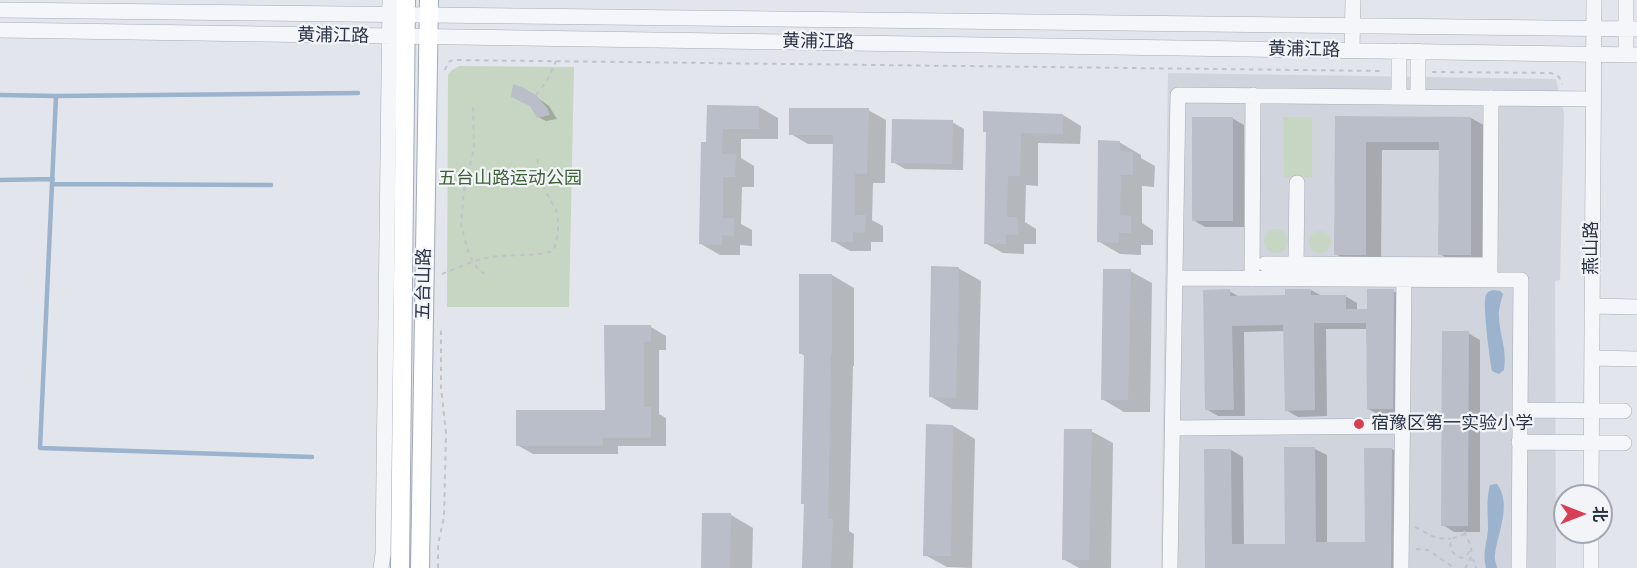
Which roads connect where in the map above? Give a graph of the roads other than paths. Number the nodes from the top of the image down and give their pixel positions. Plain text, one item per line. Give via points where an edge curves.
1 (1353, 0) edge
2 (1594, 0) edge
3 (1626, 0) edge
4 (153, 6) edge
5 (398, 7) edge
6 (429, 7) edge
7 (0, 10) edge
8 (1352, 26) junction
9 (1594, 29) junction
10 (1631, 29) edge
11 (0, 30) edge
12 (397, 37) junction
13 (428, 37) junction
14 (1352, 50) junction
15 (1399, 51) junction
16 (1418, 51) junction
17 (1593, 54) junction
18 (1632, 55) edge
19 (1253, 95) junction
20 (1399, 97) junction
21 (1418, 97) junction
22 (1491, 98) junction
23 (1593, 99) junction
24 (1297, 183) dead end
25 (1265, 264) dead end
26 (1296, 265) junction
27 (1490, 273) junction
28 (1175, 278) junction
29 (1252, 279) junction
30 (1404, 279) junction
31 (1592, 306) junction
32 (1637, 307) edge
33 (1592, 358) junction
34 (1637, 359) edge
35 (1520, 410) junction
36 (1591, 411) junction
37 (1624, 411) dead end
38 (1403, 426) junction
39 (1173, 428) junction
40 (1519, 442) junction
41 (1591, 443) junction
42 (1624, 443) dead end
43 (1591, 484) edge
44 (1591, 544) edge
45 (381, 568) edge
46 (400, 568) edge
47 (420, 568) edge
48 (1170, 568) edge
49 (1401, 568) edge
50 (1519, 568) edge
51 (1591, 568) edge

1 - 8 street
2 - 9 street, 燕山路
3 - 10 street
4 - 5 street, 黄浦江路
4 - 7 street, 黄浦江路
5 - 6 street, 黄浦江路
5 - 12 main road, 五台山路
6 - 8 street, 黄浦江路
6 - 13 main road, 五台山路
8 - 9 street, 黄浦江路
8 - 14 street
9 - 10 street, 黄浦江路
9 - 17 street, 燕山路
10 - 18 street
11 - 12 street, 黄浦江路
12 - 13 street, 黄浦江路
12 - 45 street
12 - 46 main road, 五台山路
13 - 14 street, 黄浦江路
13 - 47 main road, 五台山路
14 - 15 street, 黄浦江路
15 - 16 street, 黄浦江路
15 - 20 street
16 - 17 street, 黄浦江路
16 - 21 street
17 - 18 street, 黄浦江路
17 - 23 street, 燕山路
19 - 20 street
19 - 28 street via 1178,95
19 - 29 street
20 - 21 street
21 - 22 street
22 - 23 street
22 - 27 street
23 - 31 street, 燕山路
24 - 26 street
25 - 26 street
26 - 27 street
27 - 30 street
27 - 35 street via 1521,280
28 - 29 street
28 - 39 street
29 - 30 street
30 - 38 street
31 - 32 street
31 - 33 street, 燕山路
33 - 34 street
33 - 36 street, 燕山路
35 - 36 street
35 - 40 street
36 - 37 street
36 - 41 street, 燕山路
38 - 39 street
38 - 49 street
39 - 48 street
40 - 41 street
40 - 50 street
41 - 42 street
41 - 43 street, 燕山路
44 - 51 street

